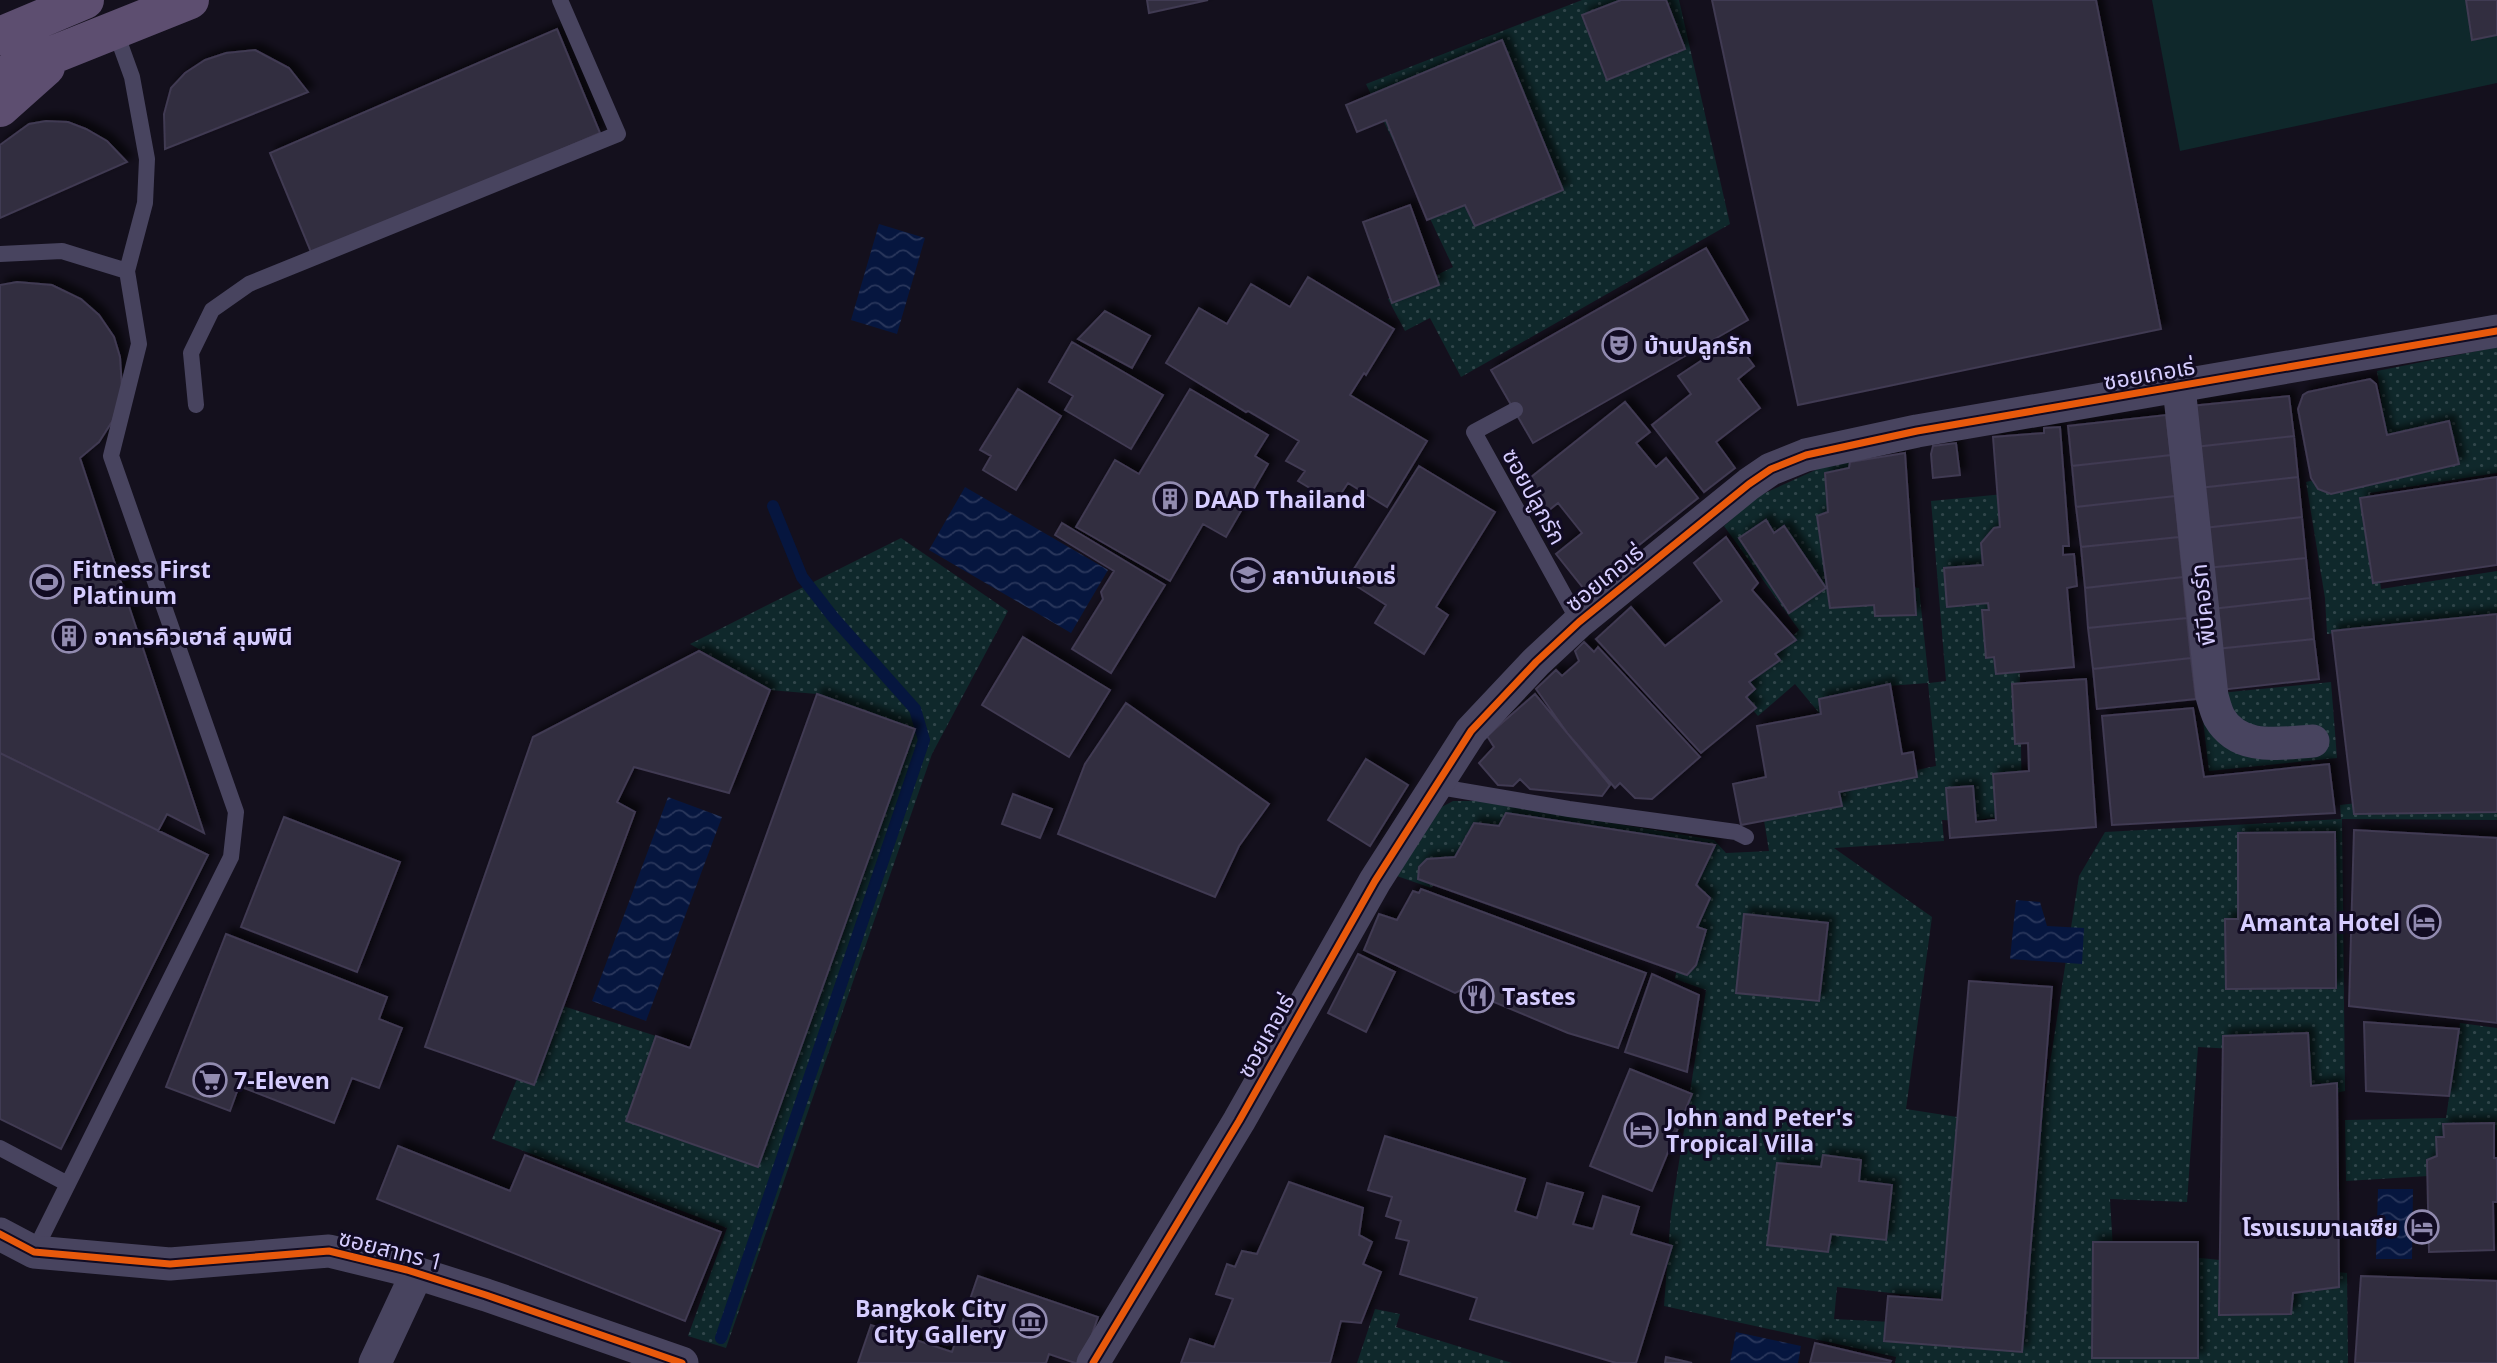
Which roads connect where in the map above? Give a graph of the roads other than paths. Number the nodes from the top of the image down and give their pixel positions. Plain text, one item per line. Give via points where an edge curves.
1 (85, 0) edge
2 (190, 0) edge
3 (560, 0) edge
4 (115, 30) junction
5 (0, 36) edge
6 (0, 49) edge
7 (66, 49) junction
8 (0, 76) edge
9 (0, 108) edge
10 (0, 254) edge
11 (127, 271) junction
12 (2497, 331) edge
13 (2179, 387) junction
14 (196, 405) dead end
15 (1514, 410) dead end
16 (1579, 622) junction
17 (2314, 741) dead end
18 (1434, 786) junction
19 (1746, 837) dead end
20 (0, 1148) edge
21 (66, 1183) junction
22 (0, 1234) edge
23 (34, 1252) junction
24 (417, 1273) junction
25 (375, 1363) edge
26 (682, 1363) edge
27 (1093, 1363) edge

1 - 5 main road
2 - 4 main road
3 - 14 lane via 618,134 249,284 212,310 191,353
4 - 7 main road
4 - 11 lane via 132,77 147,159 145,203
6 - 7 main road
7 - 8 main road
7 - 9 main road
10 - 11 lane via 62,251
11 - 21 lane via 139,344 111,456 236,812 231,857
12 - 13 street, ซอยเกอเธ่
13 - 16 street, ซอยเกอเธ่ via 1917,431 1806,455 1749,484
13 - 17 street, พีบีคอร์ท via 2212,696 2219,718 2240,738 2260,744
15 - 16 lane, ซอยปลูกรัก via 1474,432
16 - 18 street, ซอยเกอเธ่ via 1471,731
18 - 19 lane
18 - 27 street, ซอยเกอเธ่
20 - 21 lane
21 - 23 lane
22 - 23 street, ซอยสาทร 1
23 - 24 street, ซอยสาทร 1 via 170,1264 329,1251
24 - 25 street
24 - 26 street, ซอยสาทร 1

